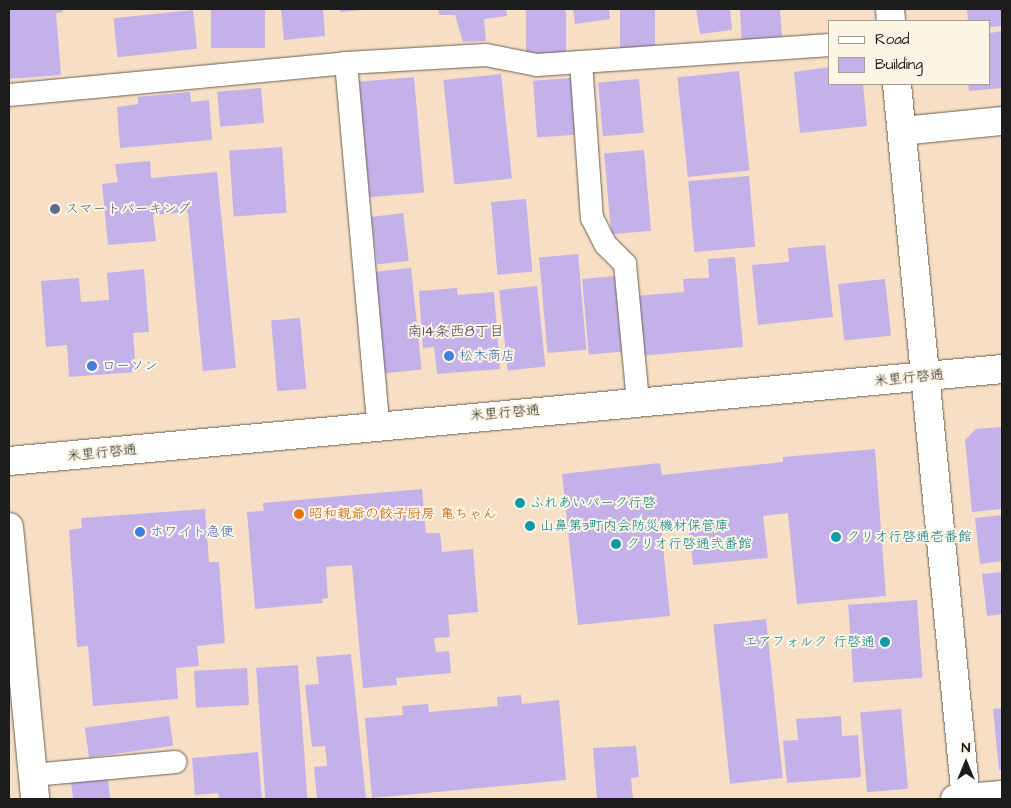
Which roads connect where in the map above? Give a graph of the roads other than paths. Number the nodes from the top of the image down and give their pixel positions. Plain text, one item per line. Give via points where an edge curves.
1 (828, 45) edge
2 (581, 62) junction
3 (346, 63) junction
4 (897, 85) edge
5 (9, 95) edge
6 (1002, 121) edge
7 (902, 131) junction
8 (1002, 369) edge
9 (925, 376) junction
10 (638, 402) junction
11 (378, 424) junction
12 (9, 461) edge
13 (9, 527) edge
14 (176, 762) dead end
15 (34, 787) edge
16 (1002, 795) edge
17 (962, 799) edge

1 - 2 lane
2 - 3 lane via 537,65 486,55
2 - 10 lane via 592,218 606,245 625,264
3 - 5 lane
3 - 11 lane
4 - 7 street
6 - 7 street
7 - 9 street
8 - 9 street, 米里行啓通
9 - 10 street, 米里行啓通
9 - 17 street
10 - 11 street, 米里行啓通
11 - 12 street, 米里行啓通
13 - 15 street
14 - 15 lane
16 - 17 street

